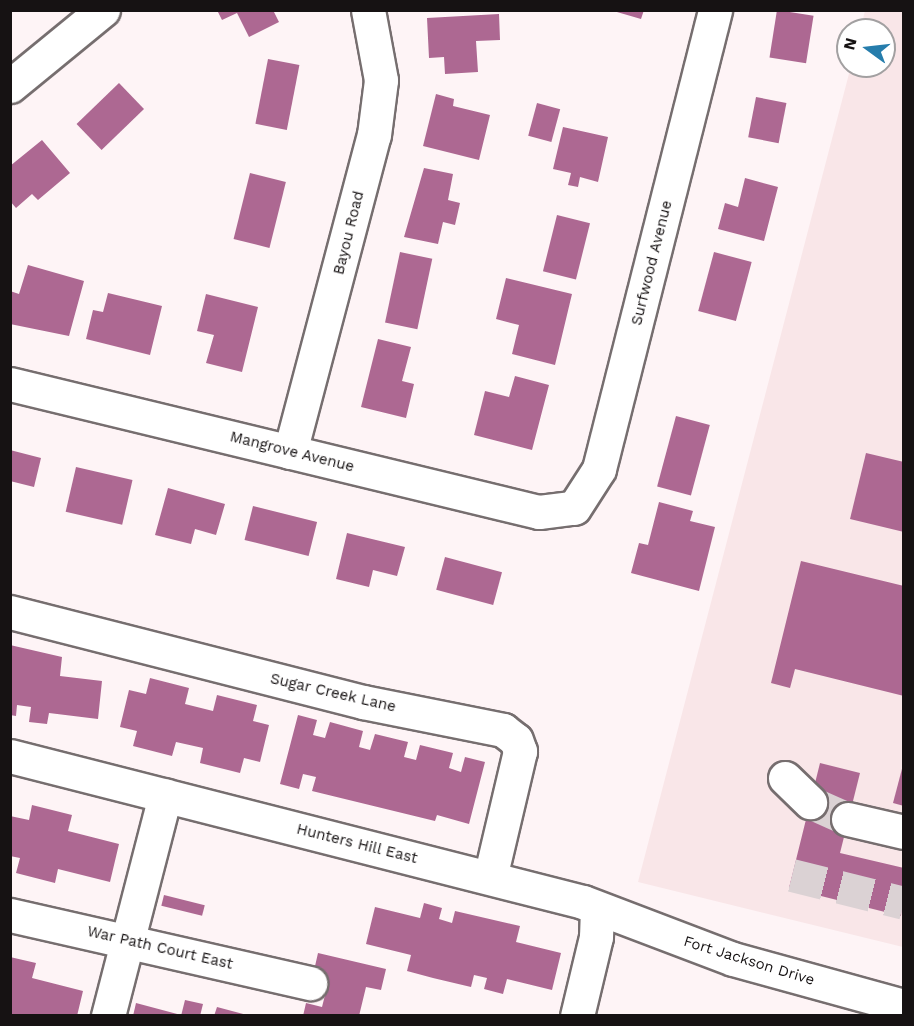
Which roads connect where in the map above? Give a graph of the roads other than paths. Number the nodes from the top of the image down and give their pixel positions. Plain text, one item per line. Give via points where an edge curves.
1 (104, 10) edge
2 (368, 10) edge
3 (715, 10) edge
4 (10, 86) edge
5 (10, 384) edge
6 (290, 452) junction
7 (574, 508) joint
8 (10, 612) edge
9 (10, 756) edge
10 (785, 778) dead end
11 (165, 795) junction
12 (810, 801) tunnel mouth
13 (848, 819) tunnel mouth
14 (903, 832) edge
15 (490, 878) junction
16 (597, 910) junction
17 (10, 915) edge
18 (126, 940) junction
19 (310, 983) dead end
20 (903, 1006) edge
21 (108, 1016) edge
22 (577, 1016) edge

1 - 4 street
2 - 6 street, Bayou Road via 381,80 374,135
3 - 7 street, Surfwood Avenue via 599,469
5 - 6 street, Mangrove Avenue
6 - 7 street, Mangrove Avenue via 539,512
8 - 15 street, Sugar Creek Lane via 363,702 503,730 516,740 520,751
9 - 11 street, Hunters Hill East
10 - 12 street
11 - 15 street, Hunters Hill East
11 - 18 street
13 - 14 street
15 - 16 street, Hunters Hill East via 583,902
16 - 20 street, Fort Jackson Drive via 733,959
16 - 22 street via 596,937
17 - 18 street, War Path Court East
18 - 19 street, War Path Court East
18 - 21 street

